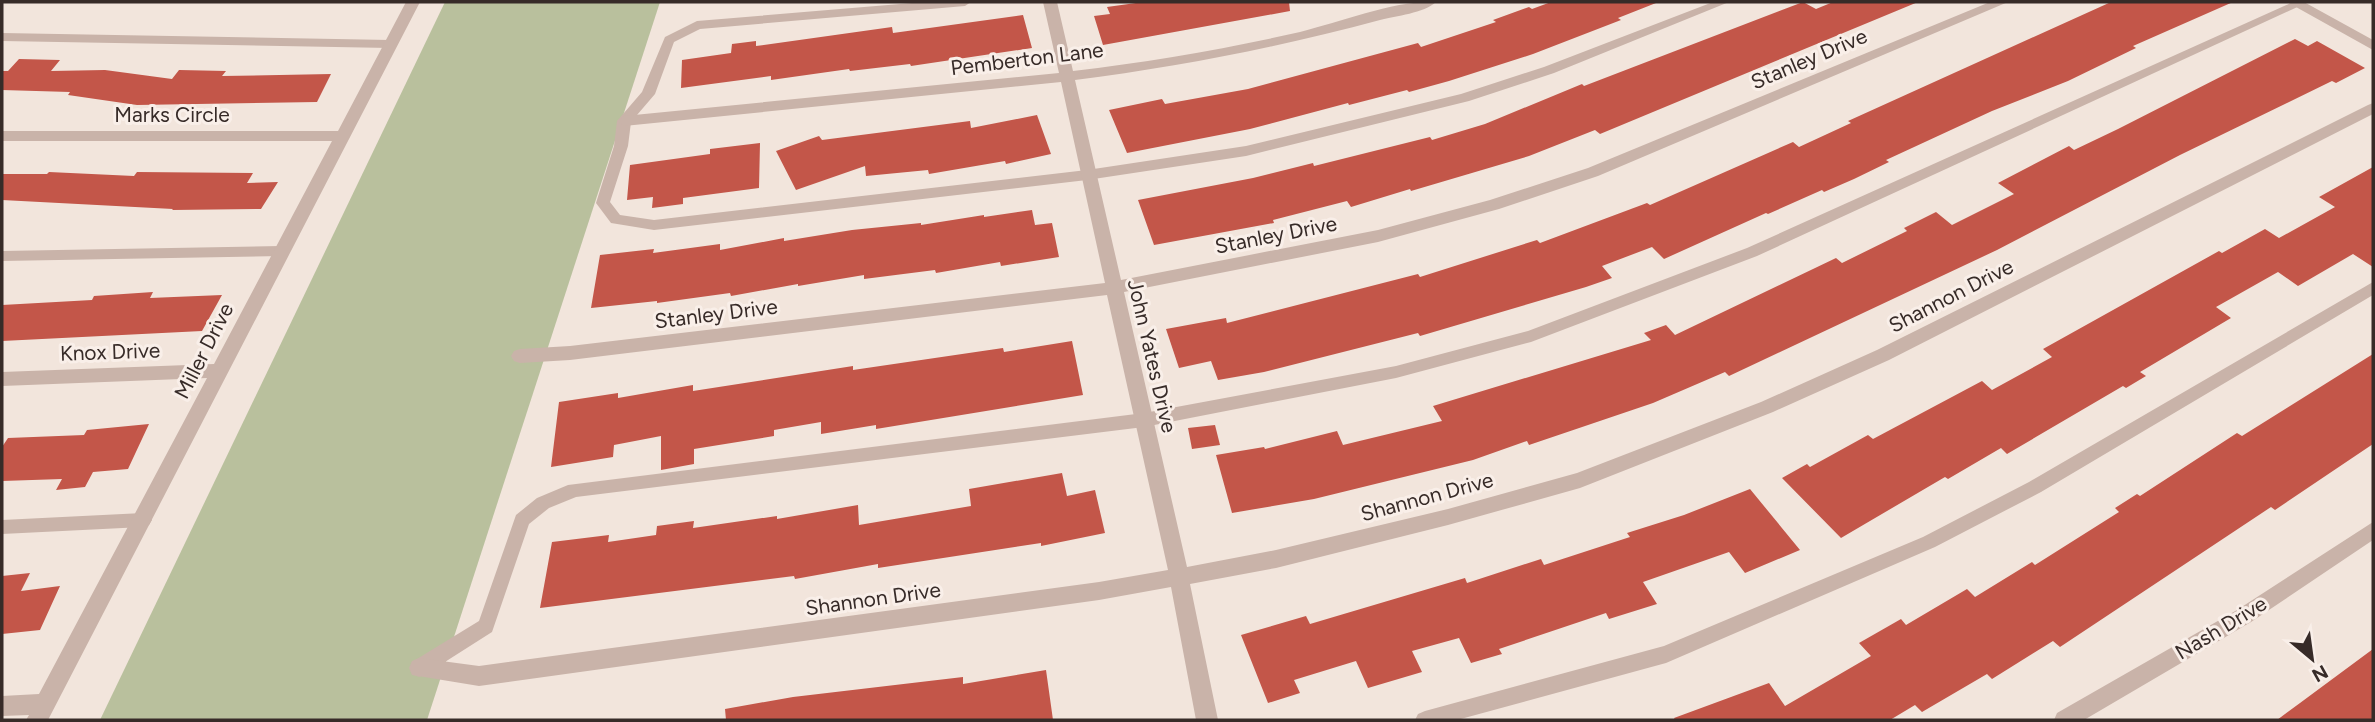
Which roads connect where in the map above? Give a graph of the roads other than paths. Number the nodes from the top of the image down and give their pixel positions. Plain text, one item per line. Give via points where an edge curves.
1 (413, 2) edge
2 (965, 2) edge
3 (1050, 2) edge
4 (1429, 2) edge
5 (1723, 2) edge
6 (2001, 2) edge
7 (2296, 3) edge
8 (2, 37) edge
9 (390, 44) junction
10 (2373, 47) edge
11 (1068, 78) junction
12 (2373, 108) edge
13 (624, 121) junction
14 (2, 136) edge
15 (342, 136) junction
16 (1087, 175) junction
17 (281, 251) junction
18 (2, 256) edge
19 (1114, 288) junction
20 (2373, 288) edge
21 (520, 356) dead end
22 (220, 371) junction
23 (2, 379) edge
24 (1144, 420) junction
25 (143, 520) junction
26 (2, 527) edge
27 (2373, 530) edge
28 (1179, 577) junction
29 (419, 668) joint
30 (2, 706) edge
31 (41, 712) edge
32 (1207, 720) edge
33 (1425, 720) edge
34 (2065, 720) edge

1 - 9 street, Miller Drive
2 - 13 lane via 697,26 670,40 648,94
3 - 11 street, John Yates Drive
4 - 11 street, Pemberton Lane via 1312,34
5 - 16 lane via 1464,98 1245,151
6 - 19 street, Stanley Drive via 1593,173 1378,236
7 - 10 street
7 - 24 lane via 1752,252 1531,336 1396,372
8 - 9 lane
9 - 15 street, Miller Drive
11 - 13 street, Pemberton Lane
11 - 16 street, John Yates Drive
12 - 28 street, Shannon Drive via 1883,355 1646,456 1580,480 1448,517 1276,559
13 - 16 lane via 603,203 616,219 640,225
14 - 15 street, Marks Circle
15 - 17 street, Miller Drive
16 - 19 street, John Yates Drive
17 - 18 lane
17 - 22 street, Miller Drive
19 - 21 street, Stanley Drive
19 - 24 street, John Yates Drive
20 - 33 lane via 2035,487 1930,542 1666,654
22 - 23 street, Knox Drive
22 - 25 street, Miller Drive
24 - 28 street, John Yates Drive
24 - 29 lane via 574,490 543,503 522,520 486,626
25 - 26 lane
25 - 31 street, Miller Drive
27 - 34 street, Nash Drive via 2244,616
28 - 29 street, Shannon Drive via 1099,592 479,676
28 - 32 street, John Yates Drive
30 - 31 street

